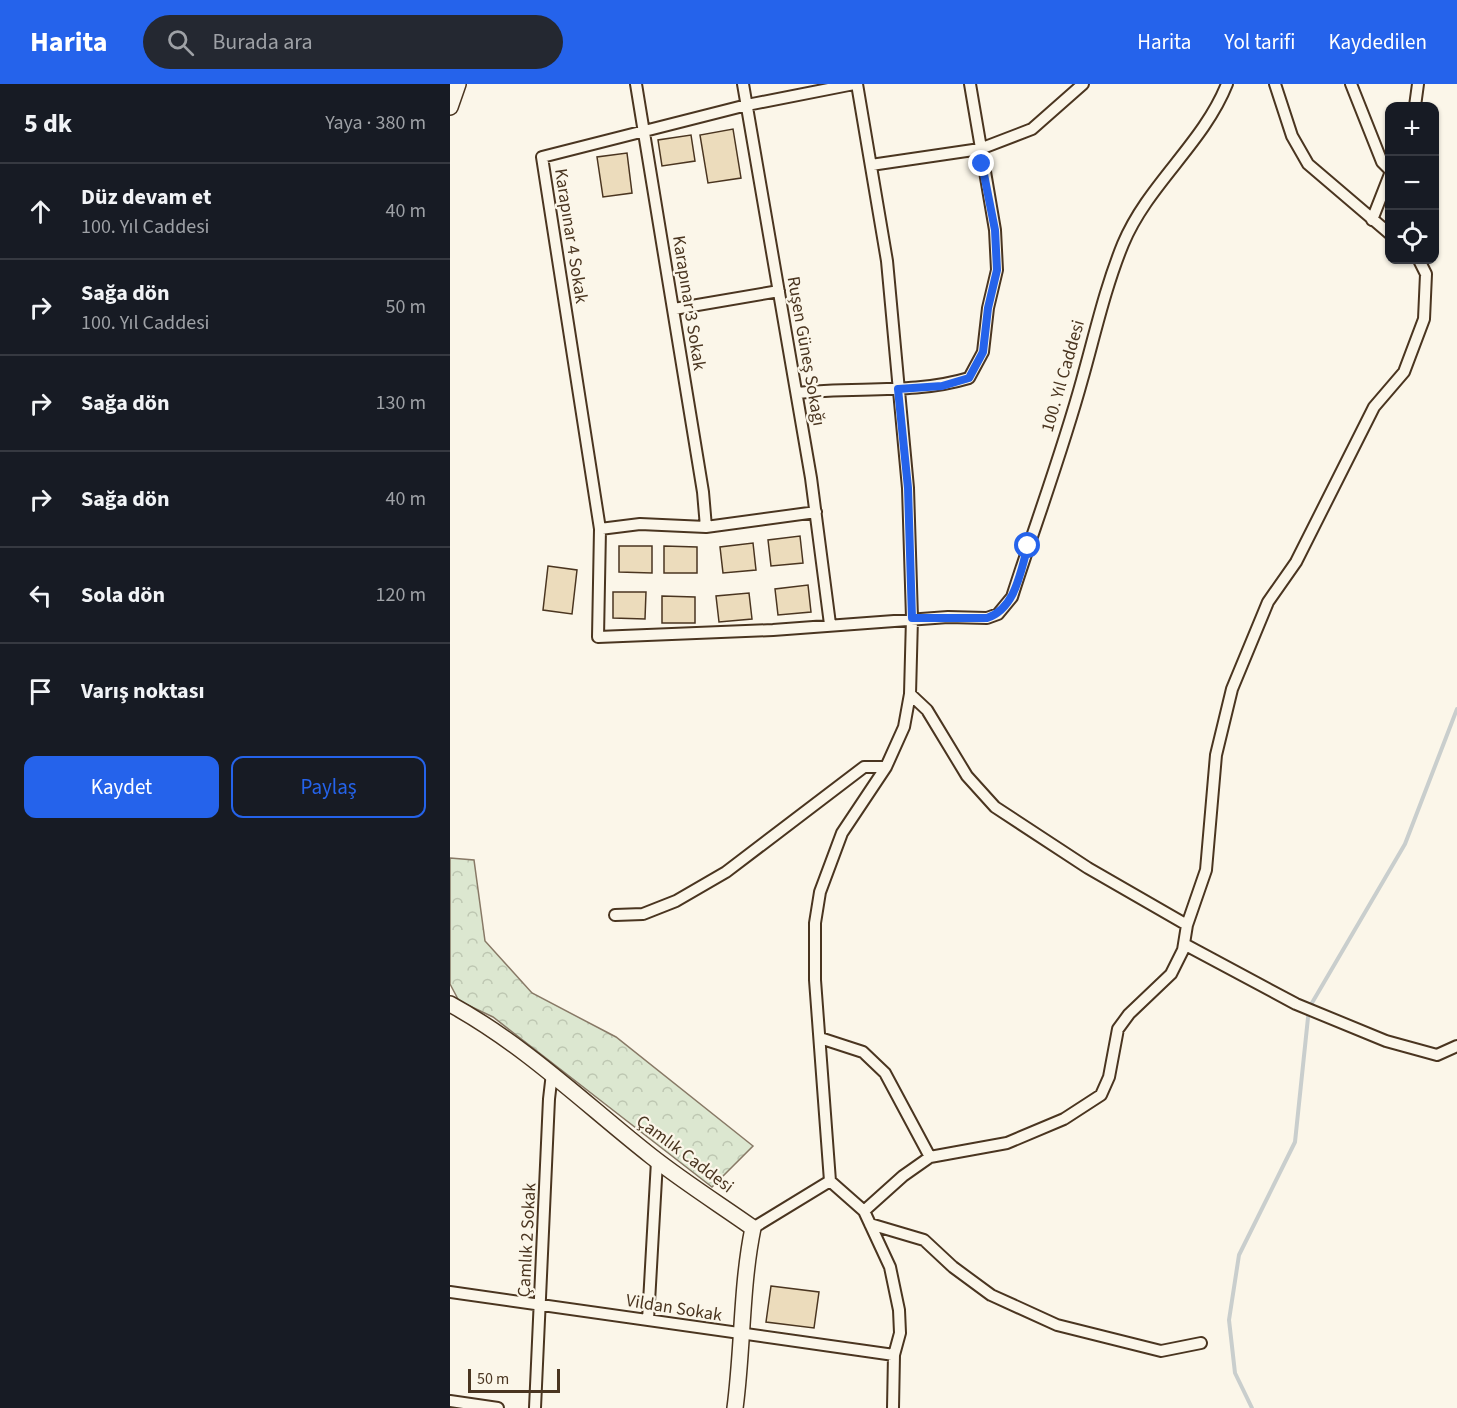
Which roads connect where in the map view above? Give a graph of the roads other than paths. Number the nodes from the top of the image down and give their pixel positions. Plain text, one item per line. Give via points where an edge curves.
1 (458, 84) edge
2 (636, 84) edge
3 (743, 84) edge
4 (856, 84) edge
5 (970, 84) edge
6 (1083, 84) edge
7 (1227, 84) edge
8 (1275, 84) edge
9 (1351, 84) edge
10 (1418, 84) edge
11 (1416, 102) edge
12 (450, 105) edge
13 (747, 105) junction
14 (644, 129) junction
15 (980, 149) junction
16 (871, 165) junction
17 (1385, 166) edge
18 (1385, 183) edge
19 (1372, 220) junction
20 (1385, 231) edge
21 (1421, 264) edge
22 (779, 291) junction
23 (674, 309) junction
24 (898, 389) junction
25 (797, 393) junction
26 (816, 512) junction
27 (706, 527) junction
28 (600, 529) junction
29 (912, 618) junction
30 (830, 624) junction
31 (598, 638) joint
32 (910, 694) junction
33 (886, 767) junction
34 (615, 915) dead end
35 (1187, 925) junction
36 (1184, 944) junction
37 (450, 1004) edge
38 (820, 1038) junction
39 (1457, 1046) edge
40 (552, 1073) junction
41 (930, 1157) junction
42 (657, 1161) junction
43 (830, 1181) junction
44 (864, 1211) junction
45 (870, 1224) junction
46 (753, 1228) junction
47 (450, 1292) edge
48 (540, 1304) junction
49 (648, 1320) junction
50 (743, 1335) junction
51 (1201, 1343) dead end
52 (894, 1355) junction
53 (450, 1401) edge
54 (498, 1408) edge
55 (535, 1408) edge
56 (735, 1408) edge
57 (892, 1408) edge

1 - 12 street
2 - 14 street, Karapınar 3 Sokak
3 - 13 street, Ruşen Güneş Sokağı
4 - 13 street, Karapınar 4 Sokak
4 - 16 street
5 - 15 street
6 - 15 street via 1032,129
7 - 29 street, 100. Yıl Caddesi via 1201,130 1149,196 1123,244 1012,597 998,614 987,618
8 - 19 street via 1292,136 1308,164
9 - 17 street
10 - 11 street
13 - 14 street, Karapınar 4 Sokak
13 - 22 street, Ruşen Güneş Sokağı
14 - 23 street, Karapınar 3 Sokak
14 - 28 street, Karapınar 4 Sokak via 542,157
15 - 16 street
15 - 24 street via 995,230 997,270 983,352 969,378 942,386
16 - 24 street via 886,261
18 - 19 street
19 - 20 street
21 - 35 street via 1426,274 1424,319 1404,372 1374,407 1296,562 1268,602 1232,689 1216,755 1206,870
22 - 23 street
22 - 25 street, Ruşen Güneş Sokağı
23 - 27 street, Karapınar 3 Sokak via 704,492
24 - 25 street
24 - 29 street via 908,488
25 - 26 street, Ruşen Güneş Sokağı
26 - 27 street
26 - 30 street, Ruşen Güneş Sokağı
27 - 28 street via 640,524
28 - 31 street, Karapınar 4 Sokak
29 - 30 street, 100. Yıl Caddesi
29 - 32 street
30 - 31 street, 100. Yıl Caddesi
32 - 33 street via 904,727
32 - 35 street via 927,710 967,776 995,807 1088,868
33 - 34 street via 864,767 726,872 676,900 643,914
33 - 38 street via 842,833 820,892 815,923
35 - 36 street
36 - 39 street via 1296,1004 1386,1041 1437,1055
36 - 41 street via 1171,974 1118,1029 1109,1077 1101,1095 1064,1119 1007,1143
37 - 40 street, Çamlık Caddesi via 483,1022
38 - 41 street via 863,1052 885,1073
38 - 43 street
40 - 42 street, Çamlık Caddesi
40 - 48 street, Çamlık 2 Sokak
41 - 44 street
42 - 46 street, Çamlık Caddesi
42 - 49 street
43 - 44 street
43 - 46 street
44 - 45 street
45 - 51 street via 924,1240 991,1295 1057,1325 1161,1351
45 - 52 street via 890,1268 899,1310 900,1333
46 - 50 street
47 - 48 street, Vildan Sokak
48 - 49 street, Vildan Sokak
48 - 55 street, Çamlık 2 Sokak
49 - 50 street, Vildan Sokak
50 - 52 street, Vildan Sokak
50 - 56 street
52 - 57 street
53 - 54 street

